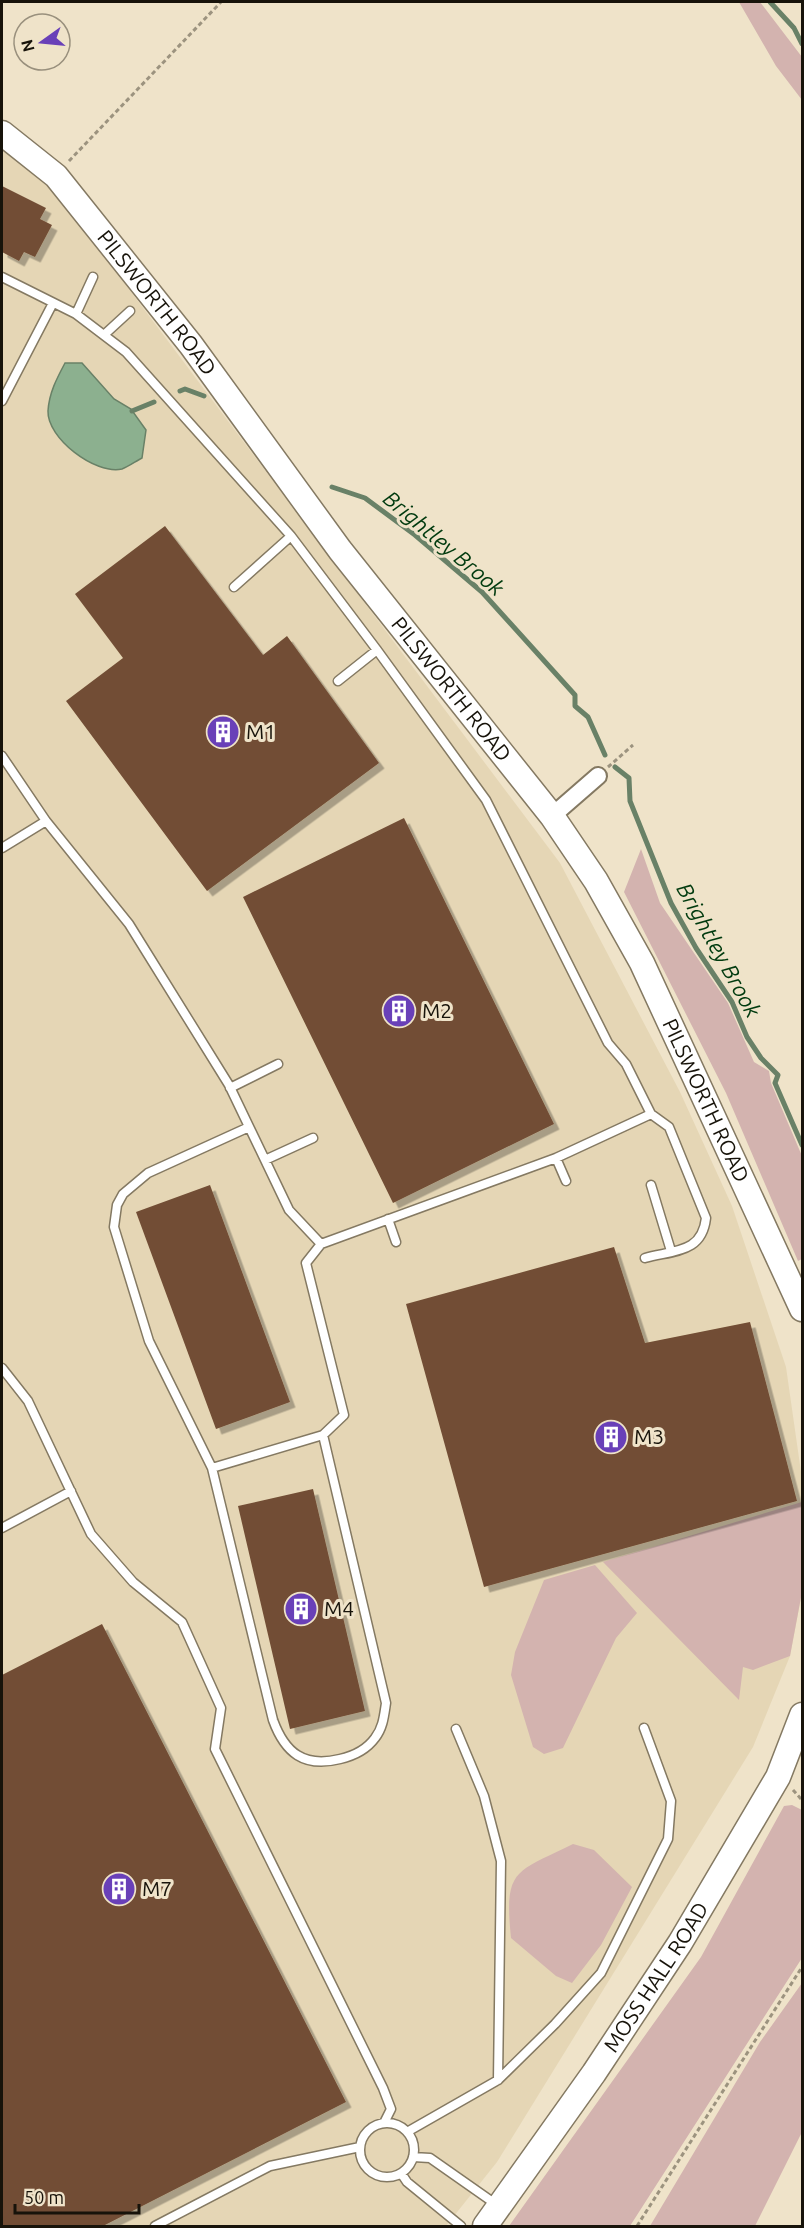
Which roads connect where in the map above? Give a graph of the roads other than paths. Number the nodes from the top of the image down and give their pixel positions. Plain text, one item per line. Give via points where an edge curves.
1 (2, 133) edge
2 (93, 277) dead end
3 (2, 278) edge
4 (53, 303) junction
5 (130, 311) dead end
6 (76, 314) junction
7 (105, 333) junction
8 (2, 401) edge
9 (291, 536) junction
10 (234, 587) dead end
11 (377, 650) junction
12 (339, 681) dead end
13 (2, 756) edge
14 (598, 776) road end
15 (552, 816) junction
16 (46, 821) junction
17 (2, 848) edge
18 (278, 1064) dead end
19 (230, 1088) junction
20 (651, 1114) junction
21 (249, 1127) junction
22 (313, 1138) dead end
23 (556, 1158) junction
24 (265, 1160) junction
25 (566, 1181) dead end
26 (651, 1185) dead end
27 (388, 1219) junction
28 (396, 1242) dead end
29 (321, 1244) junction
30 (671, 1251) junction
31 (645, 1258) dead end
32 (802, 1310) edge
33 (2, 1368) edge
34 (323, 1435) junction
35 (212, 1468) junction
36 (71, 1491) junction
37 (2, 1528) edge
38 (802, 1715) edge
39 (644, 1728) dead end
40 (456, 1729) dead end
41 (498, 2080) junction
42 (384, 2123) junction
43 (407, 2132) junction
44 (360, 2147) junction
45 (413, 2157) junction
46 (401, 2173) junction
47 (492, 2217) edge
48 (155, 2226) edge
49 (461, 2226) edge

1 - 15 street, PILSWORTH ROAD via 56,176 191,345 340,550
2 - 6 lane
3 - 4 lane
4 - 6 lane
4 - 8 lane
5 - 7 lane
6 - 7 lane
7 - 9 lane
9 - 10 lane
9 - 11 lane
11 - 12 lane
11 - 20 lane via 486,800 608,1043 626,1064
13 - 16 lane
14 - 15 street
15 - 32 street, PILSWORTH ROAD via 596,881 642,963
16 - 17 lane
16 - 19 lane via 129,924
18 - 19 lane
19 - 21 lane
20 - 23 lane
20 - 30 lane via 669,1127 706,1218 704,1234 697,1244
21 - 24 lane
21 - 35 lane via 148,1173 123,1194 114,1217 149,1341
22 - 24 lane
23 - 25 lane
23 - 27 lane
24 - 29 lane via 289,1210
26 - 30 lane
27 - 28 lane
27 - 29 lane
29 - 34 lane via 306,1263 344,1415
30 - 31 lane
33 - 36 lane via 28,1401
34 - 35 lane
34 - 35 lane via 386,1704 383,1724 375,1739 348,1757 313,1762 301,1758 279,1737
36 - 37 lane
36 - 42 lane via 91,1534 133,1582 182,1622 221,1708 215,1749 383,2088 391,2109
38 - 47 street, MOSS HALL ROAD via 778,1777 680,1943
39 - 41 lane via 671,1801 668,1839 601,1973
40 - 41 lane via 484,1796 501,1861
41 - 43 lane
42 - 43 lane via 401,2126
42 - 44 lane via 368,2131
43 - 45 lane via 414,2148
44 - 46 lane via 370,2171 387,2177
44 - 48 lane via 270,2166
45 - 46 lane
45 - 47 lane via 430,2158
46 - 49 lane

